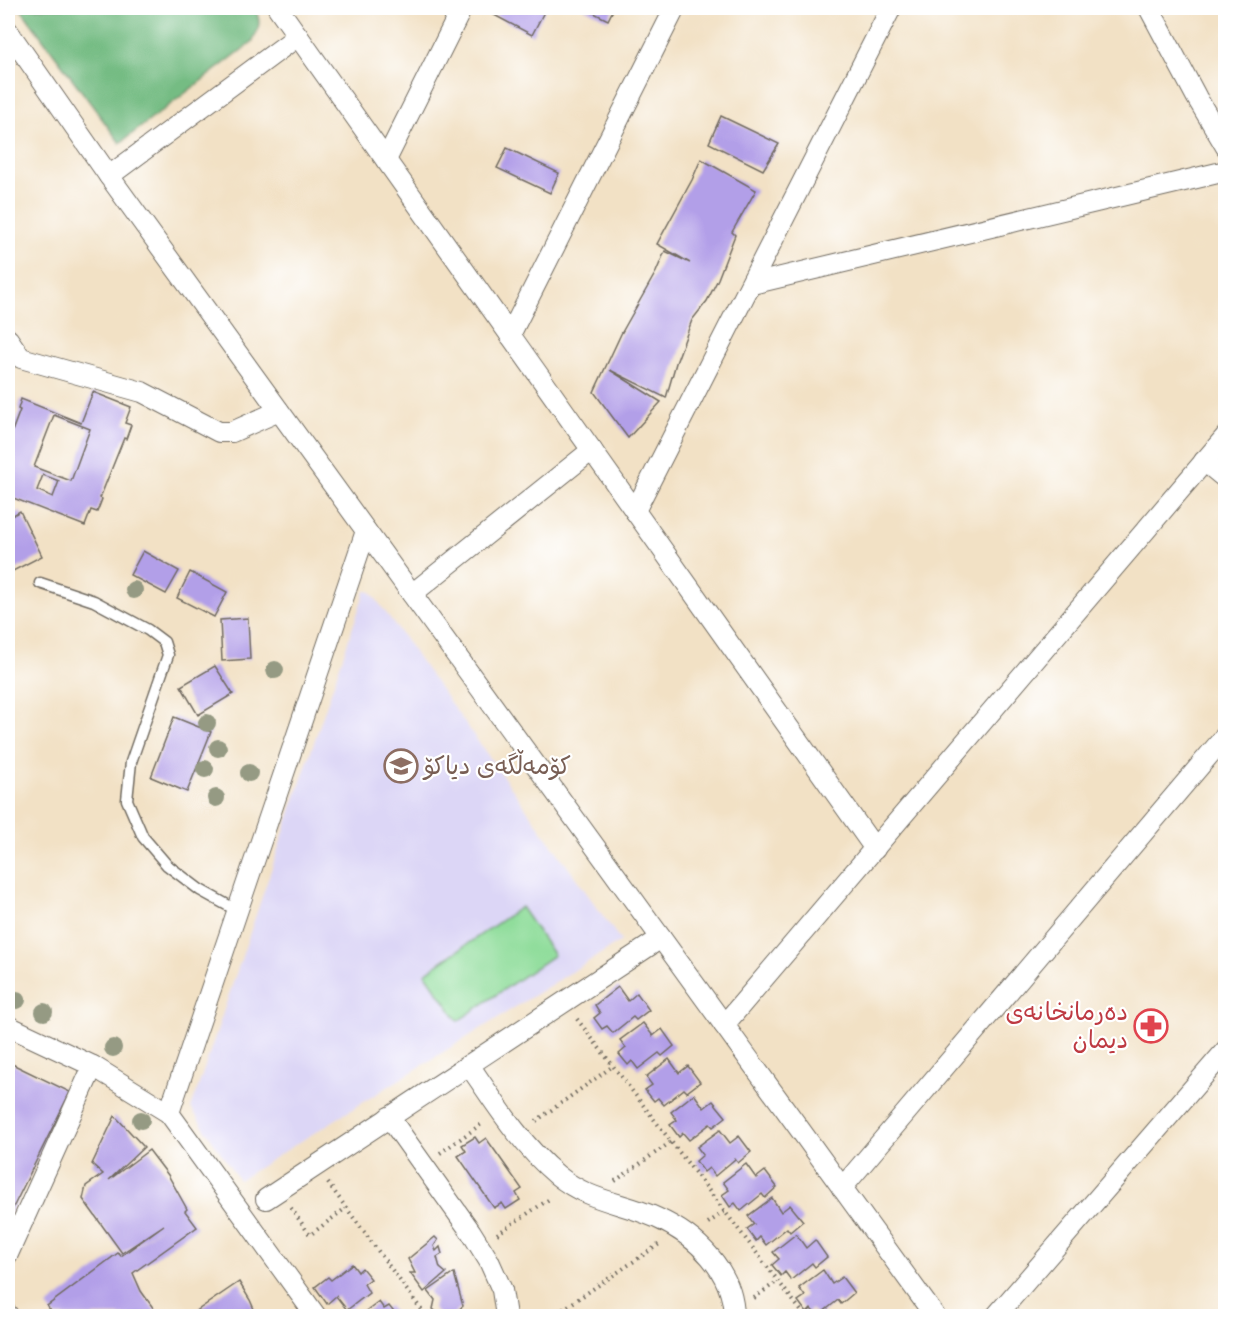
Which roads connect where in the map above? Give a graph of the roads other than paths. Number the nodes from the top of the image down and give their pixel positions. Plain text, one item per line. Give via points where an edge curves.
1 (278, 8) edge
2 (462, 8) edge
3 (675, 8) edge
4 (891, 8) edge
5 (1149, 8) edge
6 (8, 31) edge
7 (298, 36) junction
8 (1226, 147) edge
9 (386, 160) junction
10 (1226, 171) edge
11 (109, 176) junction
12 (752, 284) junction
13 (510, 335) junction
14 (8, 339) edge
15 (14, 355) edge
16 (279, 411) junction
17 (1226, 436) edge
18 (592, 450) junction
19 (1204, 461) junction
20 (1226, 479) edge
21 (635, 511) junction
22 (366, 531) junction
23 (40, 583) dead end
24 (412, 594) junction
25 (1226, 735) edge
26 (875, 849) junction
27 (238, 911) junction
28 (661, 938) junction
29 (724, 1025) junction
30 (8, 1026) edge
31 (1226, 1050) edge
32 (469, 1065) junction
33 (93, 1066) junction
34 (170, 1113) junction
35 (389, 1117) junction
36 (842, 1188) junction
37 (272, 1194) road end
38 (8, 1254) edge
39 (316, 1317) edge
40 (506, 1317) edge
41 (734, 1317) edge
42 (935, 1317) edge
43 (996, 1317) edge

1 - 7 street
2 - 9 street
3 - 13 street
4 - 12 street
5 - 8 street
6 - 11 street
7 - 9 street
7 - 11 street
9 - 13 street
10 - 12 street
11 - 16 street
12 - 21 street
13 - 18 street
14 - 15 street
15 - 16 street via 142,392 219,432 232,432
16 - 22 street
17 - 19 street
18 - 21 street
18 - 24 street
19 - 20 street
19 - 26 street
21 - 26 street
22 - 24 street
22 - 27 street
23 - 27 lane via 94,601 164,642 168,655 131,762 127,800 143,837 167,865 200,890
24 - 28 street
25 - 36 street
26 - 29 street
27 - 34 street
28 - 29 street
28 - 32 street
29 - 36 street
30 - 33 street
31 - 43 street
32 - 35 street
32 - 41 street via 526,1145 558,1176 592,1197 656,1218 679,1230 717,1262 734,1299
33 - 34 street
33 - 38 street
34 - 39 street
35 - 37 street
35 - 40 street via 479,1246 501,1290
36 - 42 street

